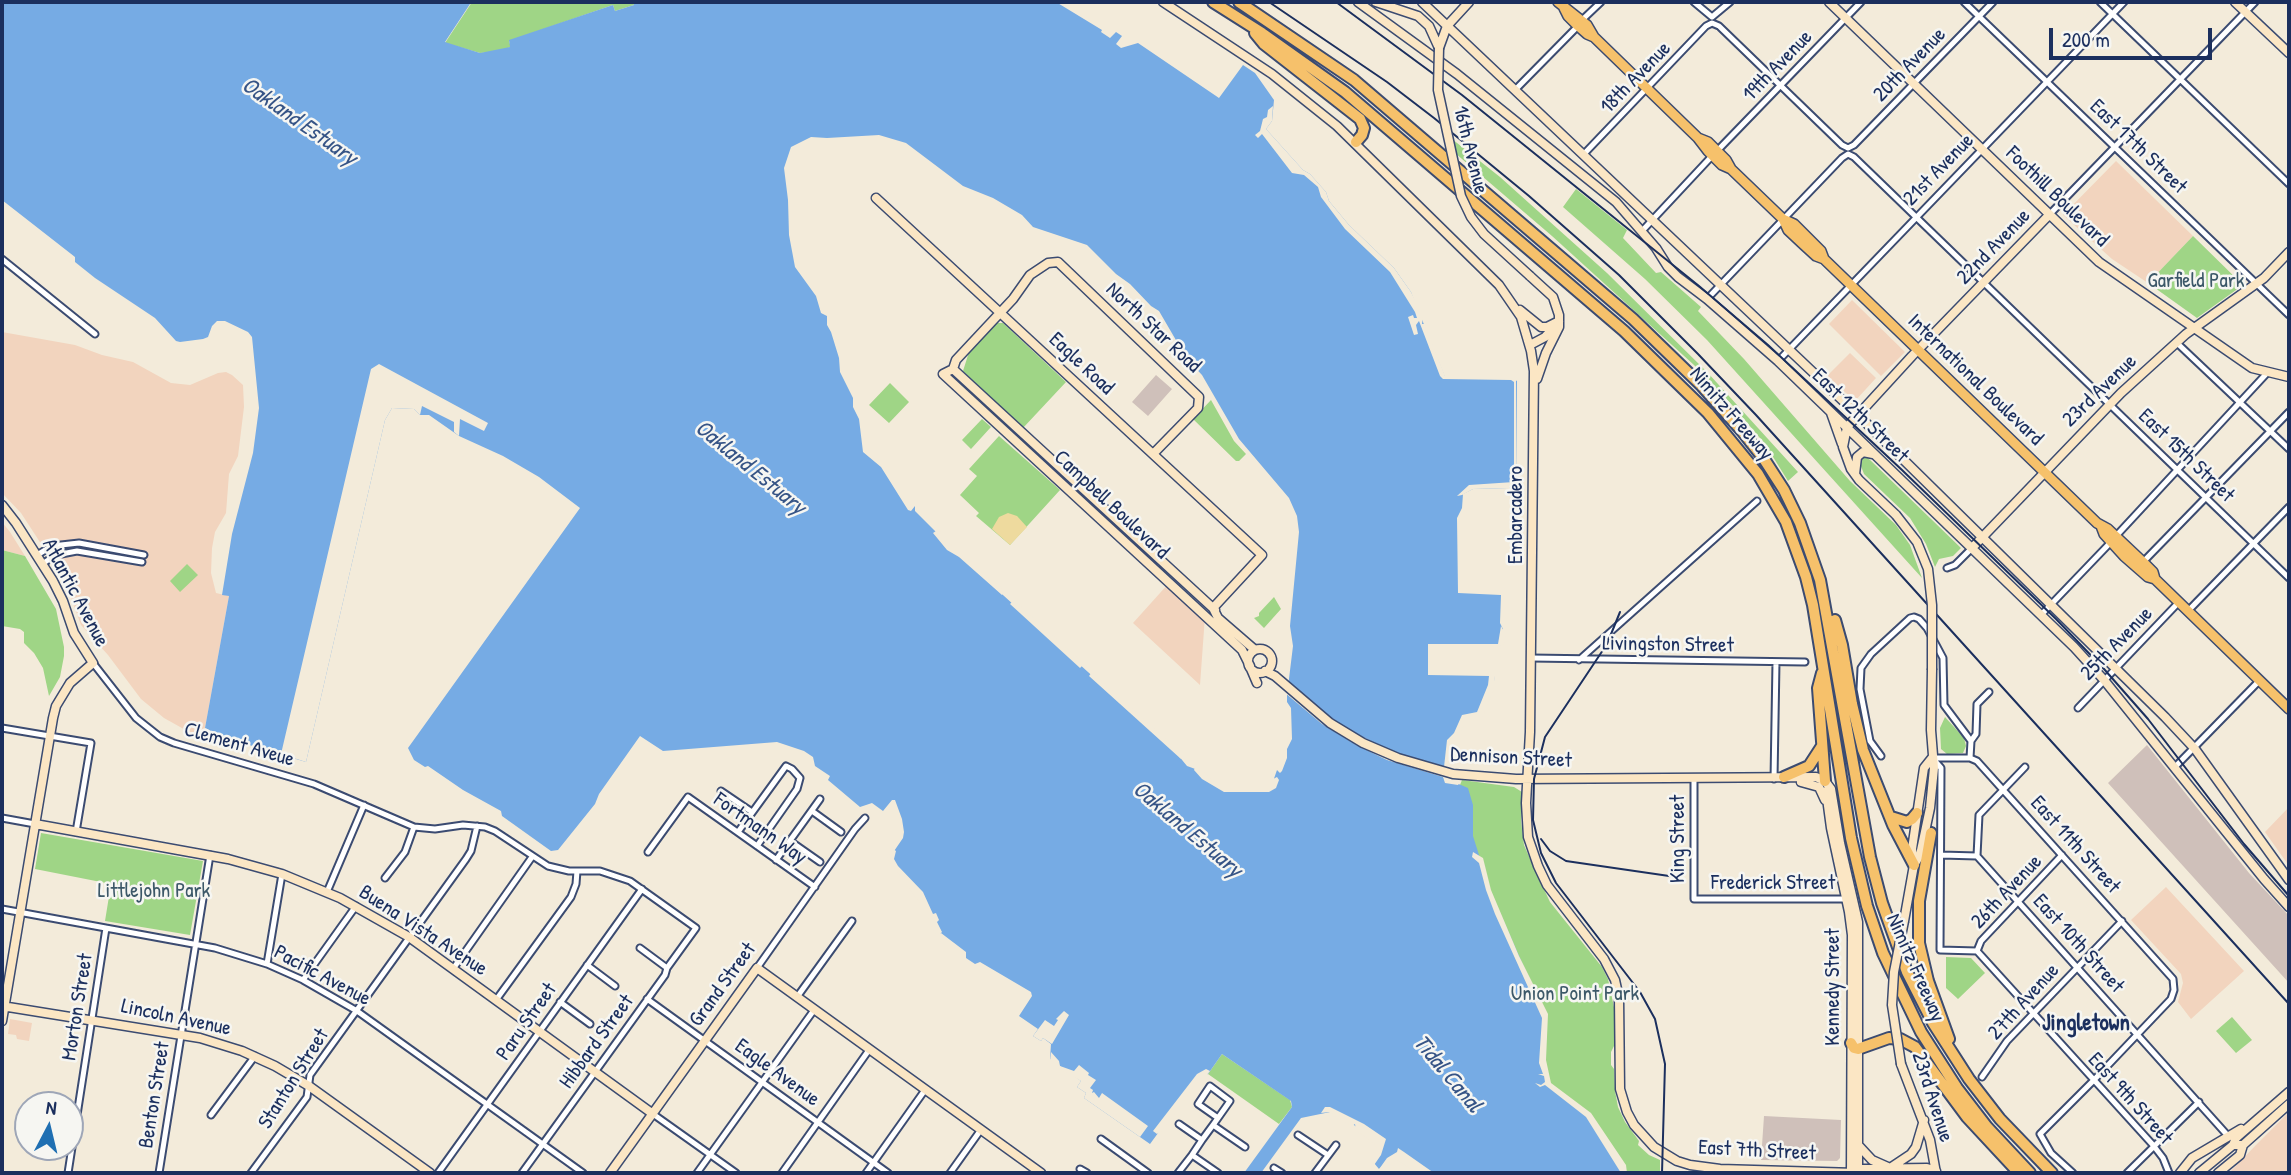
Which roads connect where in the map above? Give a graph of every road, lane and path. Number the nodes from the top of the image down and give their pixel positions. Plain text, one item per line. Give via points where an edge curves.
1 (1163, 2) edge
2 (1213, 2) edge
3 (1239, 2) edge
4 (1358, 2) edge
5 (1376, 2) edge
6 (1422, 2) edge
7 (1469, 2) edge
8 (1601, 2) edge
9 (1694, 2) edge
10 (1730, 2) edge
11 (1829, 2) edge
12 (1861, 2) edge
13 (1964, 2) edge
14 (1993, 2) edge
15 (2100, 2) edge
16 (2124, 2) edge
17 (2235, 2) edge
18 (2255, 2) edge
19 (1561, 5) edge
20 (2245, 12) junction
21 (2113, 13) junction
22 (1979, 16) junction
23 (1846, 18) junction
24 (1713, 20) junction
25 (1580, 23) junction
26 (1249, 25) junction
27 (1447, 26) junction
28 (1439, 44) junction
29 (2289, 53) edge
30 (2179, 79) junction
31 (2047, 81) junction
32 (1913, 83) junction
33 (1780, 86) junction
34 (1647, 89) junction
35 (1516, 90) junction
36 (1356, 142) junction
37 (2114, 146) junction
38 (1981, 149) junction
39 (1848, 151) junction
40 (1715, 154) junction
41 (1583, 155) junction
42 (2289, 184) edge
43 (876, 198) dead end
44 (2049, 215) junction
45 (1916, 217) junction
46 (1783, 219) junction
47 (1651, 220) junction
48 (1642, 231) junction
49 (2289, 252) edge
50 (2, 259) edge
51 (1983, 282) junction
52 (2257, 283) junction
53 (1850, 284) junction
54 (1720, 285) junction
55 (1707, 299) junction
56 (1515, 306) junction
57 (1000, 313) junction
58 (2289, 315) edge
59 (1559, 321) junction
60 (2194, 328) junction
61 (95, 334) dead end
62 (1553, 341) junction
63 (2177, 343) junction
64 (1530, 348) junction
65 (1788, 349) junction
66 (1918, 349) junction
67 (1778, 361) junction
68 (953, 369) junction
69 (2269, 372) junction
70 (2289, 377) edge
71 (1534, 389) junction
72 (2240, 402) junction
73 (2110, 404) junction
74 (1829, 410) junction
75 (2289, 412) edge
76 (1857, 414) junction
77 (1847, 427) junction
78 (2271, 430) junction
79 (1843, 447) junction
80 (2289, 449) edge
81 (1153, 454) junction
82 (1876, 455) junction
83 (2178, 470) junction
84 (2044, 471) junction
85 (1855, 474) junction
86 (2206, 497) junction
87 (1757, 501) dead end
88 (2, 505) edge
89 (2289, 507) edge
90 (1981, 537) junction
91 (2113, 539) junction
92 (2254, 543) junction
93 (1972, 548) junction
94 (37, 555) junction
95 (144, 555) dead end
96 (142, 562) dead end
97 (2143, 562) junction
98 (42, 564) junction
99 (1947, 568) dead end
100 (2289, 578) edge
101 (2155, 579) junction
102 (1823, 591) junction
103 (2179, 602) junction
104 (2051, 604) junction
105 (1213, 608) junction
106 (2188, 611) junction
107 (2041, 615) junction
108 (1257, 650) junction
109 (1531, 658) junction
110 (1579, 660) junction
111 (1776, 662) junction
112 (1805, 662) dead end
113 (93, 663) junction
114 (1272, 663) junction
115 (1250, 666) junction
116 (1823, 670) junction
117 (2115, 670) junction
118 (1265, 672) junction
119 (1275, 676) junction
120 (2104, 680) junction
121 (2260, 680) junction
122 (1989, 692) dead end
123 (2078, 708) dead end
124 (2289, 709) edge
125 (2, 727) edge
126 (50, 736) junction
127 (1971, 741) junction
128 (1822, 746) junction
129 (2194, 749) junction
130 (1881, 756) dead end
131 (1932, 758) junction
132 (1970, 758) junction
133 (2025, 767) dead end
134 (2174, 768) junction
135 (1779, 778) junction
136 (1527, 779) junction
137 (1693, 779) junction
138 (1825, 781) junction
139 (2003, 790) junction
140 (721, 791) dead end
141 (820, 799) dead end
142 (39, 803) junction
143 (364, 805) junction
144 (1828, 807) junction
145 (812, 811) junction
146 (752, 812) junction
147 (1917, 813) junction
148 (1891, 817) junction
149 (2, 818) edge
150 (865, 818) dead end
151 (1929, 820) junction
152 (35, 824) junction
153 (477, 826) junction
154 (414, 827) junction
155 (60, 828) junction
156 (76, 832) junction
157 (738, 832) junction
158 (841, 832) dead end
159 (1931, 833) joint
160 (790, 841) junction
161 (757, 846) junction
162 (648, 852) dead end
163 (210, 855) junction
164 (1941, 855) junction
165 (2062, 855) junction
166 (1977, 856) junction
167 (533, 857) junction
168 (776, 860) junction
169 (820, 862) dead end
170 (1914, 866) junction
171 (577, 871) junction
172 (282, 874) junction
173 (386, 878) dead end
174 (2289, 880) edge
175 (815, 887) junction
176 (642, 888) junction
177 (327, 892) junction
178 (1694, 899) joint
179 (1850, 899) junction
180 (2019, 902) junction
181 (356, 906) junction
182 (2289, 907) edge
183 (2, 909) edge
184 (19, 912) junction
185 (852, 921) dead end
186 (2122, 921) junction
187 (106, 928) junction
188 (409, 937) junction
189 (194, 943) junction
190 (640, 948) dead end
191 (1977, 951) junction
192 (267, 964) junction
193 (587, 965) junction
194 (667, 968) junction
195 (757, 968) junction
196 (2077, 968) junction
197 (453, 969) junction
198 (303, 980) junction
199 (615, 986) dead end
200 (797, 997) junction
201 (647, 999) junction
202 (496, 1000) junction
203 (560, 1002) junction
204 (3, 1005) edge
205 (814, 1010) junction
206 (357, 1011) junction
207 (2033, 1014) junction
208 (92, 1019) junction
209 (2, 1021) edge
210 (590, 1024) dead end
211 (540, 1032) junction
212 (2137, 1033) junction
213 (180, 1034) junction
214 (705, 1041) junction
215 (1855, 1046) junction
216 (869, 1051) junction
217 (255, 1056) junction
218 (595, 1072) junction
219 (1982, 1077) dead end
220 (1969, 1079) junction
221 (2093, 1081) junction
222 (762, 1083) junction
223 (309, 1086) junction
224 (925, 1090) junction
225 (2289, 1092) edge
226 (2199, 1102) junction
227 (2289, 1104) edge
228 (487, 1105) junction
229 (653, 1114) junction
230 (211, 1115) dead end
231 (1218, 1118) junction
232 (1924, 1120) junction
233 (818, 1123) junction
234 (2253, 1123) junction
235 (1179, 1124) dead end
236 (1213, 1125) junction
237 (980, 1131) junction
238 (1298, 1135) dead end
239 (2228, 1135) junction
240 (1101, 1139) dead end
241 (1202, 1140) junction
242 (543, 1144) junction
243 (1336, 1145) dead end
244 (2153, 1145) junction
245 (2233, 1145) junction
246 (2243, 1145) junction
247 (1858, 1146) junction
248 (1245, 1147) dead end
249 (1663, 1154) joint
250 (710, 1155) junction
251 (1192, 1155) junction
252 (1328, 1155) junction
253 (873, 1163) junction
254 (1274, 1168) dead end
255 (1890, 1168) junction
256 (1080, 1169) dead end
257 (1037, 1172) edge
258 (1855, 1172) edge
259 (68, 1173) edge
260 (159, 1173) edge
261 (251, 1173) edge
262 (430, 1173) edge
263 (438, 1173) edge
264 (522, 1173) edge
265 (583, 1173) edge
266 (610, 1173) edge
267 (697, 1173) edge
268 (736, 1173) edge
269 (782, 1173) edge
270 (866, 1173) edge
271 (888, 1173) edge
272 (950, 1173) edge
273 (1087, 1173) edge
274 (1149, 1173) edge
275 (1178, 1173) edge
276 (1218, 1173) edge
277 (1282, 1173) edge
278 (1315, 1173) edge
279 (1936, 1173) edge
280 (2020, 1173) edge
281 (2030, 1173) edge
282 (2052, 1173) edge
283 (2073, 1173) edge
284 (2127, 1173) edge
285 (2169, 1173) edge
286 (2180, 1173) edge
287 (2199, 1173) edge
288 (2218, 1173) edge

1 - 36 main road, Embarcadero via 1272,74
2 - 26 highway, Nimitz Freeway
3 - 102 highway, Nimitz Freeway via 1380,102 1694,377 1742,430 1778,480 1805,534
4 - 48 main road, East 12th Street via 1577,170
5 - 28 main road via 1418,16
6 - 27 main road, East 12th Street
7 - 27 main road, 16th Avenue
8 - 25 street
9 - 24 street, East 15th Street
10 - 24 street, 18th Avenue
11 - 23 main road, Foothill Boulevard
12 - 23 street, 19th Avenue
13 - 22 street, East 17th Street
14 - 22 street, 20th Avenue
15 - 21 street
16 - 21 street, 21st Avenue
17 - 20 main road
18 - 20 street, 22nd Avenue
19 - 25 main road, International Boulevard
20 - 29 main road
20 - 30 street, 22nd Avenue
21 - 30 street
21 - 31 street, 21st Avenue
22 - 31 street, East 17th Street
22 - 32 street, 20th Avenue
23 - 32 main road, Foothill Boulevard
23 - 33 street, 19th Avenue
24 - 33 street, East 15th Street
24 - 34 street, 18th Avenue
25 - 34 main road, International Boulevard
25 - 35 street
26 - 36 highway via 1264,44 1360,119 1364,128
26 - 116 highway, Nimitz Freeway via 1390,129 1641,346 1717,422 1767,487 1796,547 1813,605
27 - 28 main road, 16th Avenue
27 - 35 main road, East 12th Street
28 - 59 main road, 16th Avenue, bridge via 1438,90 1461,196 1484,234 1555,299
30 - 37 street, 22nd Avenue
30 - 42 street
31 - 37 street, East 17th Street
31 - 38 street, 21st Avenue
32 - 38 main road, Foothill Boulevard
32 - 39 street, 20th Avenue
33 - 39 street, East 15th Street
33 - 40 street, 19th Avenue
34 - 40 main road, International Boulevard
34 - 41 street, 18th Avenue
35 - 41 main road, East 12th Street
36 - 56 main road, Embarcadero
37 - 44 street, 22nd Avenue
37 - 52 street, East 17th Street
38 - 44 main road, Foothill Boulevard
38 - 45 street, 21st Avenue
39 - 45 street, East 15th Street
39 - 46 street, 20th Avenue
40 - 46 main road, International Boulevard
40 - 47 street, 19th Avenue
41 - 47 main road, East 12th Street
43 - 57 main road, Eagle Road
44 - 51 main road, 22nd Avenue
44 - 60 main road, Foothill Boulevard via 2104,266
45 - 51 street, East 15th Street
45 - 53 street, 21st Avenue
46 - 53 main road, International Boulevard via 1788,230
46 - 54 street, 20th Avenue
47 - 48 street, 19th Avenue
47 - 54 main road, East 12th Street
48 - 55 main road, East 12th Street via 1668,267
49 - 52 main road, 23rd Avenue
50 - 61 street
51 - 66 main road, 22nd Avenue
51 - 73 street, East 15th Street
52 - 58 street, East 17th Street
52 - 60 main road, 23rd Avenue
53 - 65 street, 21st Avenue
53 - 66 main road, International Boulevard
54 - 55 street, 20th Avenue
54 - 65 main road, East 12th Street
55 - 67 main road, East 12th Street
56 - 59 main road via 1541,327
56 - 64 main road, Embarcadero
57 - 68 main road
57 - 81 main road, Eagle Road
57 - 81 main road, North Star Road via 1030,275 1048,262 1058,262 1199,397 1198,408
59 - 62 main road
59 - 64 main road
60 - 63 main road, 23rd Avenue
60 - 69 main road, Foothill Boulevard via 2252,368
62 - 64 main road
62 - 71 main road
63 - 72 street
63 - 73 main road, 23rd Avenue
64 - 71 main road, Embarcadero
65 - 67 street, 21st Avenue
65 - 76 main road, East 12th Street
66 - 76 main road, 22nd Avenue
66 - 84 main road, International Boulevard
67 - 74 main road, East 12th Street
68 - 105 main road, Campbell Boulevard
68 - 115 main road, Campbell Boulevard via 943,374 1242,650
69 - 70 main road, Foothill Boulevard
69 - 72 street
71 - 109 main road, Embarcadero
72 - 78 street
72 - 83 street
73 - 83 street, East 15th Street
73 - 84 main road, 23rd Avenue
74 - 77 main road, East 12th Street
74 - 79 main road, 23rd Avenue
75 - 78 street
76 - 77 main road, 22nd Avenue
76 - 90 main road, East 12th Street
77 - 79 main road
77 - 82 main road, East 12th Street
78 - 80 street
78 - 86 street
79 - 85 main road, 23rd Avenue
81 - 105 main road, Eagle Road via 1262,555
82 - 85 main road via 1859,454
82 - 93 main road, East 12th Street
83 - 86 street, East 15th Street
83 - 91 street
84 - 90 main road, 23rd Avenue
84 - 91 main road, International Boulevard
85 - 131 main road, 23rd Avenue, bridge via 1917,542 1927,569 1932,605
86 - 92 street, East 15th Street
86 - 97 street
87 - 110 street
88 - 94 main road, Atlantic Avenue
89 - 92 street, 25th Avenue
90 - 93 main road, 23rd Avenue
90 - 104 main road, East 12th Street
91 - 97 main road, International Boulevard
91 - 101 main road, International Boulevard via 2140,570
91 - 104 street
92 - 100 street, East 15th Street
92 - 106 street, 25th Avenue
93 - 99 street, 23rd Avenue
93 - 107 main road, East 12th Street
94 - 95 street via 52,546 79,543
94 - 98 main road, Atlantic Avenue
96 - 98 street via 78,551 56,555
97 - 101 main road, International Boulevard
98 - 113 main road, Atlantic Avenue
101 - 103 main road, International Boulevard
102 - 148 highway via 1842,645 1863,750
102 - 220 highway, Nimitz Freeway via 1860,809 1882,902 1918,996
103 - 106 main road, International Boulevard
103 - 117 street, 25th Avenue
104 - 107 street
104 - 117 main road, East 12th Street
105 - 108 main road, Campbell Boulevard
106 - 121 main road, International Boulevard
107 - 120 main road, East 12th Street
108 - 114 main road via 1269,653
108 - 115 main road via 1249,659
109 - 110 street, Livingston Street
109 - 136 main road, Embarcadero
110 - 111 street, Livingston Street
111 - 112 street, Livingston Street
111 - 135 street
113 - 126 main road via 61,695
113 - 143 street, Clement Aveue via 136,718 160,737 314,784
114 - 118 main road
114 - 119 main road
115 - 118 main road
116 - 128 highway via 1818,688
116 - 281 highway, Nimitz Freeway via 1856,862 1888,965 1921,1032 1957,1088
117 - 120 street, 25th Avenue
117 - 129 main road, East 12th Street
118 - 119 main road, Dennison Street
119 - 136 main road, Dennison Street via 1315,711 1363,743 1417,765 1471,777
120 - 123 street, 25th Avenue
120 - 134 main road, East 12th Street
121 - 124 main road, International Boulevard
121 - 129 street
122 - 127 street via 1977,704 1976,734
125 - 126 street
126 - 142 main road
126 - 156 street via 91,743
127 - 130 street via 1944,705 1943,658 1927,628 1914,617 1861,668 1860,689 1870,741
127 - 132 street
128 - 135 highway via 1809,766
128 - 138 highway
129 - 134 street
129 - 174 main road, East 12th Street
131 - 132 street
131 - 147 main road, 23rd Avenue via 1923,768
131 - 151 main road, 23rd Avenue
131 - 164 street, 23rd Avenue via 1941,768
132 - 139 street, East 11th Street
133 - 139 street
134 - 182 main road, East 12th Street
135 - 137 main road, Dennison Street
135 - 138 main road, Dennison Street
135 - 144 main road, Dennison Street via 1814,784
136 - 137 main road, Dennison Street
136 - 249 main road, Embarcadero via 1526,822 1534,856 1547,885 1615,980 1623,1100 1642,1136
137 - 178 street, King Street
138 - 144 main road, Kennedy Street
138 - 179 main road, Kennedy Street via 1831,789
139 - 165 street, East 11th Street
139 - 166 street via 1979,815
140 - 146 street
141 - 145 street
142 - 152 main road
142 - 155 main road via 45,818
143 - 154 street, Clement Aveue
143 - 177 street
144 - 179 main road, Kennedy Street
145 - 158 street
145 - 160 street
146 - 157 street
146 - 161 street via 786,766 797,774 800,782
147 - 148 highway via 1907,822
147 - 170 main road, 23rd Avenue
148 - 170 highway
149 - 152 street, Buena Vista Avenue
150 - 175 street, Grand Street
151 - 159 main road
151 - 170 main road, 23rd Avenue
152 - 155 main road, Buena Vista Avenue
152 - 184 main road
153 - 154 street
153 - 167 street via 495,831
153 - 188 street, Stanton Street via 471,851
154 - 173 street via 405,852
155 - 156 main road, Buena Vista Avenue
156 - 163 main road, Buena Vista Avenue
157 - 161 street, Fortmann Way
157 - 162 street, Fortmann Way via 688,797
159 - 220 highway via 1919,901 1919,943 1940,1019
160 - 168 street
160 - 169 street
161 - 168 street, Fortmann Way
163 - 172 main road, Buena Vista Avenue
163 - 189 street, Benton Street
164 - 166 street
164 - 191 street, 23rd Avenue via 1940,950
165 - 180 street, 26th Avenue
165 - 186 street, East 11th Street
166 - 180 street, East 10th Street
167 - 171 street via 557,869
167 - 197 street
168 - 175 street, Fortmann Way
170 - 232 main road, 23rd Avenue, bridge via 1892,1005 1898,1050
171 - 176 street via 608,873
171 - 202 street via 571,897
172 - 177 main road, Buena Vista Avenue
172 - 192 street
175 - 195 street, Grand Street
176 - 193 street, Paru Street
176 - 194 street, Hibbard Street via 696,928
177 - 181 main road, Buena Vista Avenue
178 - 179 street, Frederick Street
179 - 215 main road, Kennedy Street via 1858,922
180 - 191 street, 26th Avenue
180 - 196 street, East 10th Street
181 - 188 main road, Buena Vista Avenue
181 - 198 street
183 - 184 street, Pacific Avenue
184 - 187 street, Pacific Avenue
184 - 204 main road
185 - 200 street
186 - 196 street, 27th Avenue
186 - 212 street, East 11th Street via 2172,975 2175,986 2171,999
187 - 189 street, Pacific Avenue
187 - 208 street, Morton Street
188 - 197 main road, Buena Vista Avenue
188 - 206 street, Stanton Street
189 - 192 street, Pacific Avenue
189 - 213 street, Benton Street
190 - 194 street
191 - 207 street, East 9th Street
192 - 198 street, Pacific Avenue
193 - 199 street
193 - 203 street, Paru Street
194 - 201 street, Hibbard Street
195 - 200 main road
195 - 214 main road, Grand Street
196 - 207 street, 27th Avenue
196 - 212 street, East 10th Street
197 - 202 main road, Buena Vista Avenue
198 - 206 street, Pacific Avenue
200 - 205 main road
201 - 214 street, Eagle Avenue
201 - 218 street, Hibbard Street
202 - 211 main road, Buena Vista Avenue
203 - 210 street
203 - 211 street, Paru Street
204 - 208 main road, Lincoln Avenue
204 - 209 main road
205 - 216 main road
205 - 222 street
206 - 223 street, Stanton Street via 310,1075
206 - 228 street, Pacific Avenue
207 - 219 street, 27th Avenue
207 - 221 street, East 9th Street
208 - 213 main road, Lincoln Avenue
208 - 259 street, Morton Street
211 - 218 main road, Buena Vista Avenue
211 - 228 street, Paru Street
212 - 221 street
212 - 226 street, East 10th Street
213 - 217 main road, Lincoln Avenue
213 - 260 street, Benton Street
214 - 222 street, Eagle Avenue
214 - 229 main road, Grand Street
215 - 247 main road, Kennedy Street
215 - 258 main road, Kennedy Street
215 - 280 highway via 1889,1038 1915,1047 1967,1117
216 - 224 main road
216 - 233 street
217 - 223 main road, Lincoln Avenue
217 - 230 street
218 - 229 main road, Buena Vista Avenue
218 - 242 street, Hibbard Street
220 - 282 highway, Nimitz Freeway
221 - 244 street, East 9th Street
221 - 283 street via 2040,1133 2050,1153
222 - 233 street, Eagle Avenue
222 - 250 street
223 - 261 street, Stanton Street via 307,1097
223 - 262 main road, Lincoln Avenue
224 - 237 main road
224 - 253 street
225 - 234 main road
226 - 239 street, East 10th Street
226 - 244 street
227 - 246 main road
228 - 242 street, Pacific Avenue
228 - 263 street, Paru Street
229 - 250 street, Buena Vista Avenue
229 - 266 main road, Grand Street
231 - 231 street via 1230,1101 1210,1086 1198,1104
231 - 236 street
232 - 255 main road via 1916,1147
232 - 279 main road, 23rd Avenue
233 - 253 street, Eagle Avenue
233 - 269 street
234 - 239 main road
234 - 245 main road
235 - 241 street
236 - 241 street
236 - 248 street
237 - 257 main road
237 - 272 street
238 - 252 street
239 - 245 street, East 10th Street
239 - 286 main road via 2192,1158
240 - 274 street
241 - 251 street
242 - 264 street, Hibbard Street
242 - 265 street, Pacific Avenue
243 - 252 street
244 - 284 street
244 - 285 street, East 9th Street
245 - 246 main road
245 - 287 main road
246 - 288 main road via 2240,1155
247 - 255 main road via 1872,1160
247 - 258 main road, Kennedy Street
249 - 258 main road, East 7th Street via 1690,1166 1720,1169
250 - 267 street
250 - 268 street, Buena Vista Avenue
251 - 275 street
251 - 276 street
252 - 278 street
253 - 270 street
253 - 271 street, Eagle Avenue
254 - 277 street
255 - 258 main road, East 7th Street
255 - 279 main road, East 7th Street via 1927,1168
256 - 273 street

